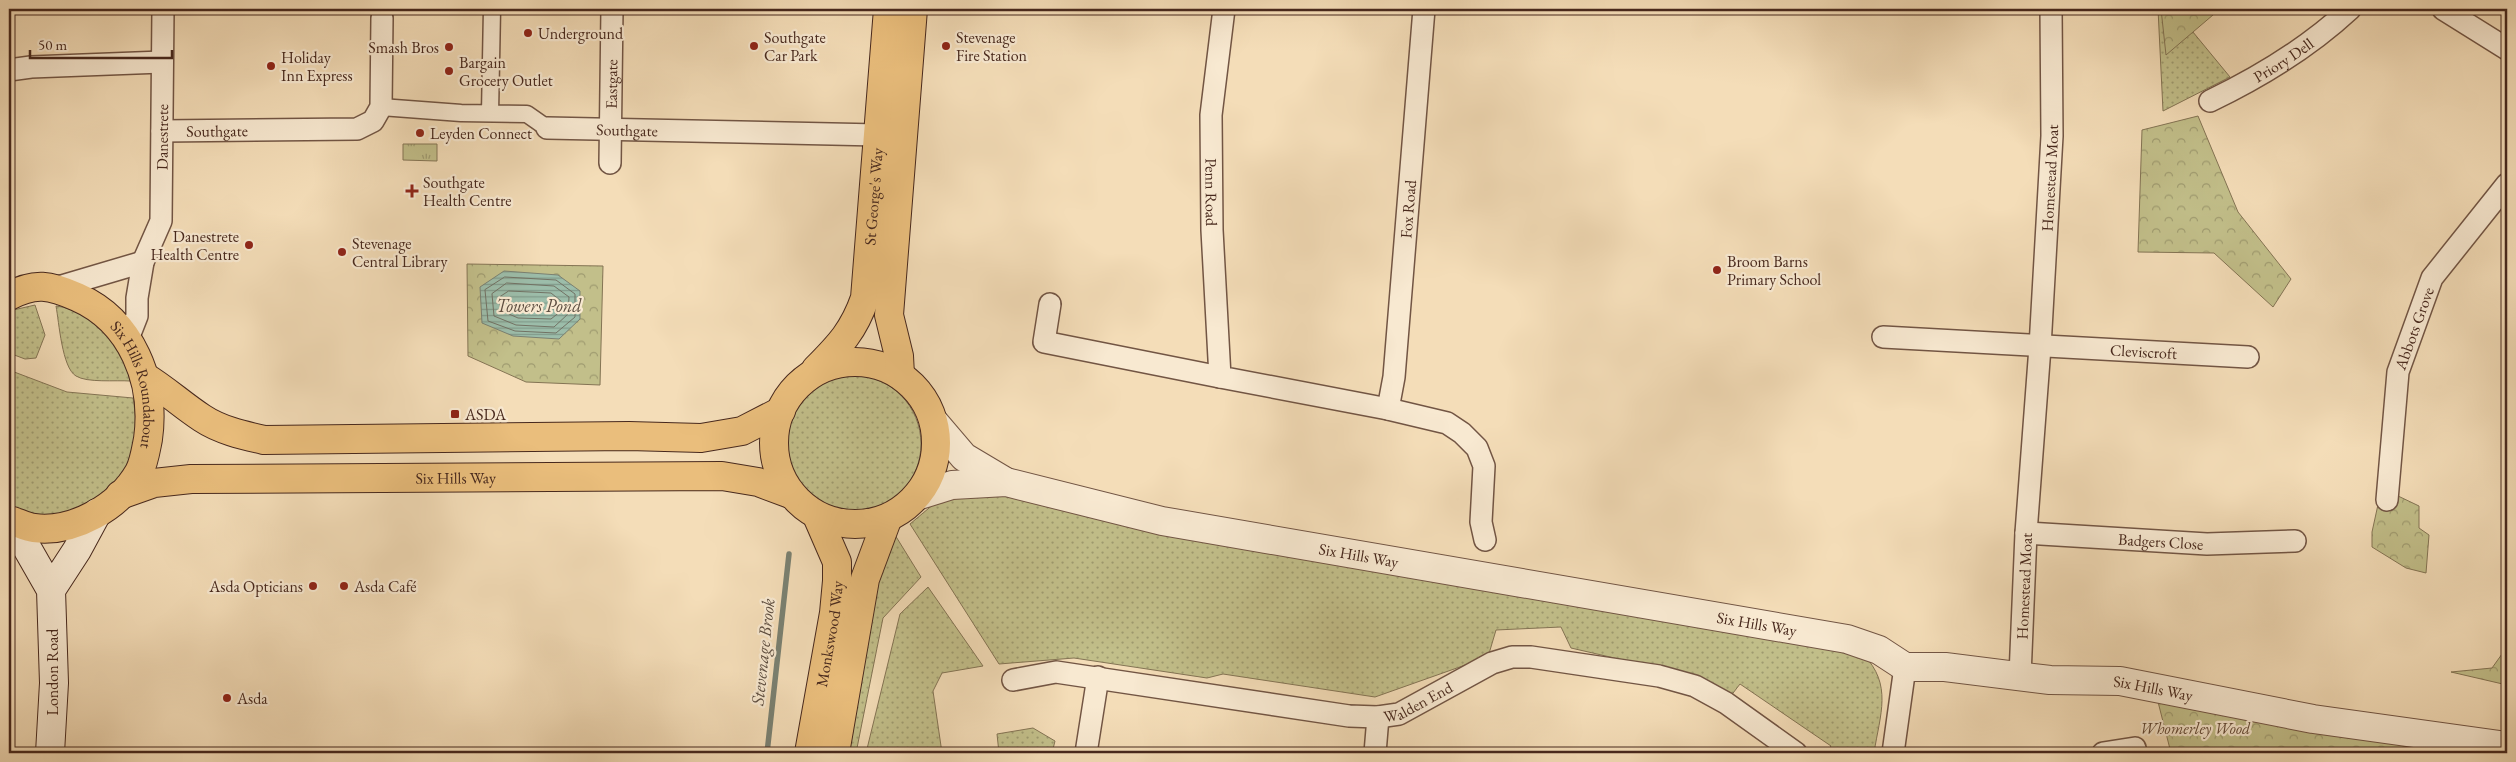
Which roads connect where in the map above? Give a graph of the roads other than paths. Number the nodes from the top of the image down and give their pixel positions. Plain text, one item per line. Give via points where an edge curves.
1 (163, 9) edge
2 (492, 9) edge
3 (612, 9) edge
4 (888, 9) edge
5 (913, 9) edge
6 (1224, 9) edge
7 (1424, 9) edge
8 (2051, 9) edge
9 (2350, 9) edge
10 (2443, 9) edge
11 (382, 18) dead end
12 (2507, 49) edge
13 (162, 62) junction
14 (9, 70) edge
15 (2210, 102) dead end
16 (381, 107) junction
17 (490, 113) junction
18 (547, 128) joint
19 (610, 130) junction
20 (162, 131) junction
21 (878, 135) junction
22 (610, 163) dead end
23 (2507, 184) edge
24 (143, 262) junction
25 (15, 287) edge
26 (55, 288) junction
27 (1050, 304) dead end
28 (1883, 337) dead end
29 (128, 339) junction
30 (2040, 347) junction
31 (2248, 357) dead end
32 (816, 369) junction
33 (900, 375) junction
34 (145, 377) junction
35 (1220, 377) junction
36 (1388, 409) junction
37 (780, 411) junction
38 (935, 423) junction
39 (1006, 482) junction
40 (790, 494) junction
41 (120, 495) junction
42 (920, 495) junction
43 (2387, 500) dead end
44 (96, 513) junction
45 (817, 516) junction
46 (9, 520) edge
47 (887, 520) junction
48 (9, 526) edge
49 (2026, 533) junction
50 (1484, 540) dead end
51 (2295, 541) dead end
52 (51, 590) junction
53 (1905, 666) junction
54 (2020, 676) junction
55 (1098, 677) junction
56 (1013, 680) dead end
57 (1378, 717) junction
58 (2507, 746) edge
59 (2135, 748) dead end
60 (50, 753) edge
61 (809, 753) edge
62 (835, 753) edge
63 (1086, 753) edge
64 (1375, 753) edge
65 (1796, 753) edge
66 (1893, 753) edge
67 (2103, 753) edge

1 - 13 street, Danestrete
2 - 17 street
3 - 19 street, Eastgate
4 - 21 main road, St George's Way
5 - 33 main road, St George's Way via 889,315
6 - 35 street, Penn Road via 1211,115 1212,230
7 - 36 street, Fox Road via 1394,377
8 - 30 street, Homestead Moat via 2052,136
9 - 15 street, Priory Dell via 2315,41 2294,55
10 - 12 street
11 - 16 street
13 - 14 street
13 - 20 street, Danestrete
16 - 17 street, Southgate
16 - 20 street, Southgate via 373,121 356,129
17 - 18 street, Southgate via 527,114
18 - 19 street, Southgate
19 - 21 street, Southgate
19 - 22 street, Eastgate
20 - 24 street, Danestrete via 161,221
21 - 32 main road, St George's Way via 866,298 853,328
23 - 43 street, Abbots Grove via 2432,278 2398,372
24 - 26 street
24 - 29 street, Danestrete via 137,316
25 - 26 main road, Six Hills Roundabout
26 - 29 main road, Six Hills Roundabout via 98,308
27 - 35 street via 1044,342
28 - 30 street
29 - 34 main road, Six Hills Roundabout
30 - 31 street, Cleviscroft
30 - 49 street, Homestead Moat
32 - 33 main road via 856,362 883,366
32 - 37 main road via 788,395
33 - 38 main road via 927,405
34 - 37 main road via 170,392 203,419 232,432 264,440 701,438 742,431
34 - 41 main road, Six Hills Roundabout via 150,407 146,449 140,471
35 - 36 street
36 - 50 street via 1447,424 1477,448 1484,466 1481,522
37 - 40 main road via 775,448 777,464
38 - 39 street, Six Hills Way via 964,457
38 - 42 main road via 936,449 932,471
39 - 42 street, Six Hills Way via 952,485
39 - 53 street, Six Hills Way via 1162,521 1847,639 1879,650
40 - 41 main road, Six Hills Way via 758,482 713,476 191,480 154,483
40 - 45 main road
41 - 44 main road, Six Hills Roundabout
42 - 47 main road
44 - 46 main road, Six Hills Roundabout via 70,526 53,528 33,528
44 - 52 street
45 - 47 main road via 858,525 875,525
45 - 61 main road, Monkswood Way via 837,562 837,581
47 - 62 main road, Monkswood Way via 865,579
48 - 52 street, London Road via 27,548
49 - 51 street, Badgers Close via 2207,544
49 - 54 street, Homestead Moat
52 - 60 street, London Road via 54,683
53 - 54 street, Six Hills Way
53 - 66 street
54 - 58 street, Six Hills Way via 2120,681 2313,719
55 - 56 street, Walden End via 1056,672
55 - 57 street, Walden End via 1349,716
55 - 63 street
57 - 64 street
57 - 65 street, Walden End via 1399,714 1492,663 1512,657 1531,657 1659,676 1695,686 1726,703
59 - 67 street

